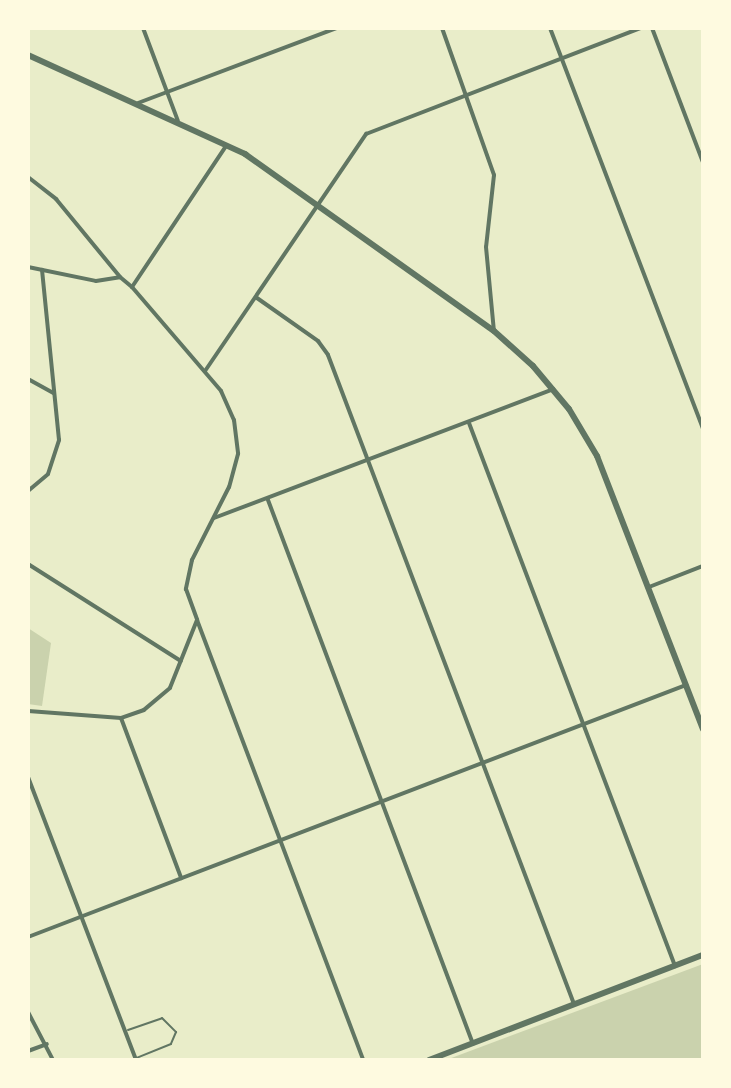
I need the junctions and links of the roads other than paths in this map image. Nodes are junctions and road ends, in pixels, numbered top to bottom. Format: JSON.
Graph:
{"nodes":[{"id":1,"x":143,"y":28,"type":"edge"},
{"id":2,"x":336,"y":28,"type":"edge"},
{"id":3,"x":442,"y":28,"type":"edge"},
{"id":4,"x":550,"y":28,"type":"edge"},
{"id":5,"x":640,"y":28,"type":"edge"},
{"id":6,"x":652,"y":28,"type":"edge"},
{"id":7,"x":28,"y":55,"type":"edge"},
{"id":8,"x":562,"y":58,"type":"junction"},
{"id":9,"x":168,"y":92,"type":"junction"},
{"id":10,"x":467,"y":93,"type":"junction"},
{"id":11,"x":138,"y":103,"type":"junction"},
{"id":12,"x":178,"y":121,"type":"junction"},
{"id":13,"x":227,"y":144,"type":"junction"},
{"id":14,"x":703,"y":162,"type":"edge"},
{"id":15,"x":28,"y":177,"type":"edge"},
{"id":16,"x":317,"y":206,"type":"junction"},
{"id":17,"x":28,"y":267,"type":"edge"},
{"id":18,"x":42,"y":270,"type":"junction"},
{"id":19,"x":120,"y":277,"type":"junction"},
{"id":20,"x":132,"y":287,"type":"junction"},
{"id":21,"x":257,"y":298,"type":"junction"},
{"id":22,"x":494,"y":331,"type":"junction"},
{"id":23,"x":205,"y":371,"type":"junction"},
{"id":24,"x":28,"y":379,"type":"edge"},
{"id":25,"x":554,"y":388,"type":"junction"},
{"id":26,"x":53,"y":393,"type":"junction"},
{"id":27,"x":469,"y":423,"type":"junction"},
{"id":28,"x":703,"y":429,"type":"edge"},
{"id":29,"x":368,"y":461,"type":"junction"},
{"id":30,"x":28,"y":491,"type":"edge"},
{"id":31,"x":268,"y":500,"type":"junction"},
{"id":32,"x":212,"y":519,"type":"junction"},
{"id":33,"x":28,"y":564,"type":"edge"},
{"id":34,"x":703,"y":566,"type":"edge"},
{"id":35,"x":649,"y":587,"type":"junction"},
{"id":36,"x":197,"y":620,"type":"junction"},
{"id":37,"x":181,"y":661,"type":"junction"},
{"id":38,"x":686,"y":685,"type":"junction"},
{"id":39,"x":28,"y":711,"type":"edge"},
{"id":40,"x":121,"y":718,"type":"junction"},
{"id":41,"x":583,"y":725,"type":"junction"},
{"id":42,"x":703,"y":729,"type":"edge"},
{"id":43,"x":482,"y":763,"type":"junction"},
{"id":44,"x":28,"y":777,"type":"edge"},
{"id":45,"x":382,"y":802,"type":"junction"},
{"id":46,"x":281,"y":840,"type":"junction"},
{"id":47,"x":181,"y":878,"type":"junction"},
{"id":48,"x":81,"y":917,"type":"junction"},
{"id":49,"x":28,"y":937,"type":"edge"},
{"id":50,"x":703,"y":955,"type":"edge"},
{"id":51,"x":675,"y":966,"type":"junction"},
{"id":52,"x":575,"y":1005,"type":"junction"},
{"id":53,"x":28,"y":1012,"type":"edge"},
{"id":54,"x":125,"y":1032,"type":"junction"},
{"id":55,"x":47,"y":1044,"type":"junction"},
{"id":56,"x":473,"y":1044,"type":"junction"},
{"id":57,"x":28,"y":1051,"type":"edge"},
{"id":58,"x":136,"y":1059,"type":"edge"},
{"id":59,"x":53,"y":1060,"type":"edge"},
{"id":60,"x":363,"y":1060,"type":"edge"},
{"id":61,"x":429,"y":1060,"type":"edge"}],
"edges":[{"from":1,"to":9,"type":"street"},
{"from":2,"to":9,"type":"street"},
{"from":3,"to":10,"type":"street"},
{"from":4,"to":8,"type":"street"},
{"from":5,"to":8,"type":"street"},
{"from":6,"to":14,"type":"street"},
{"from":7,"to":11,"type":"street"},
{"from":8,"to":10,"type":"street"},
{"from":8,"to":28,"type":"street"},
{"from":9,"to":11,"type":"street"},
{"from":9,"to":12,"type":"street"},
{"from":10,"to":16,"type":"street"},
{"from":10,"to":22,"type":"street"},
{"from":11,"to":12,"type":"street"},
{"from":12,"to":13,"type":"street"},
{"from":13,"to":16,"type":"street"},
{"from":13,"to":20,"type":"street"},
{"from":15,"to":19,"type":"street"},
{"from":16,"to":21,"type":"street"},
{"from":16,"to":22,"type":"street"},
{"from":17,"to":18,"type":"street"},
{"from":18,"to":19,"type":"street"},
{"from":18,"to":26,"type":"street"},
{"from":19,"to":20,"type":"street"},
{"from":20,"to":23,"type":"street"},
{"from":21,"to":23,"type":"street"},
{"from":21,"to":29,"type":"street"},
{"from":22,"to":25,"type":"street"},
{"from":23,"to":32,"type":"street"},
{"from":24,"to":26,"type":"street"},
{"from":25,"to":27,"type":"street"},
{"from":25,"to":35,"type":"street"},
{"from":26,"to":30,"type":"street"},
{"from":27,"to":29,"type":"street"},
{"from":27,"to":41,"type":"street"},
{"from":29,"to":31,"type":"street"},
{"from":29,"to":43,"type":"street"},
{"from":31,"to":32,"type":"street"},
{"from":31,"to":45,"type":"street"},
{"from":32,"to":36,"type":"street"},
{"from":33,"to":37,"type":"street"},
{"from":34,"to":35,"type":"street"},
{"from":35,"to":38,"type":"street"},
{"from":36,"to":37,"type":"street"},
{"from":36,"to":46,"type":"street"},
{"from":37,"to":40,"type":"street"},
{"from":38,"to":41,"type":"street"},
{"from":38,"to":42,"type":"street"},
{"from":39,"to":40,"type":"street"},
{"from":40,"to":47,"type":"street"},
{"from":41,"to":43,"type":"street"},
{"from":41,"to":51,"type":"street"},
{"from":43,"to":45,"type":"street"},
{"from":43,"to":52,"type":"street"},
{"from":44,"to":48,"type":"street"},
{"from":45,"to":46,"type":"street"},
{"from":45,"to":56,"type":"street"},
{"from":46,"to":47,"type":"street"},
{"from":46,"to":60,"type":"street"},
{"from":47,"to":48,"type":"street"},
{"from":48,"to":49,"type":"street"},
{"from":48,"to":54,"type":"street"},
{"from":50,"to":51,"type":"street"},
{"from":51,"to":52,"type":"street"},
{"from":52,"to":56,"type":"street"},
{"from":53,"to":55,"type":"street"},
{"from":54,"to":58,"type":"street"},
{"from":54,"to":58,"type":"lane"},
{"from":55,"to":57,"type":"street"},
{"from":55,"to":59,"type":"street"},
{"from":56,"to":61,"type":"street"}]}
